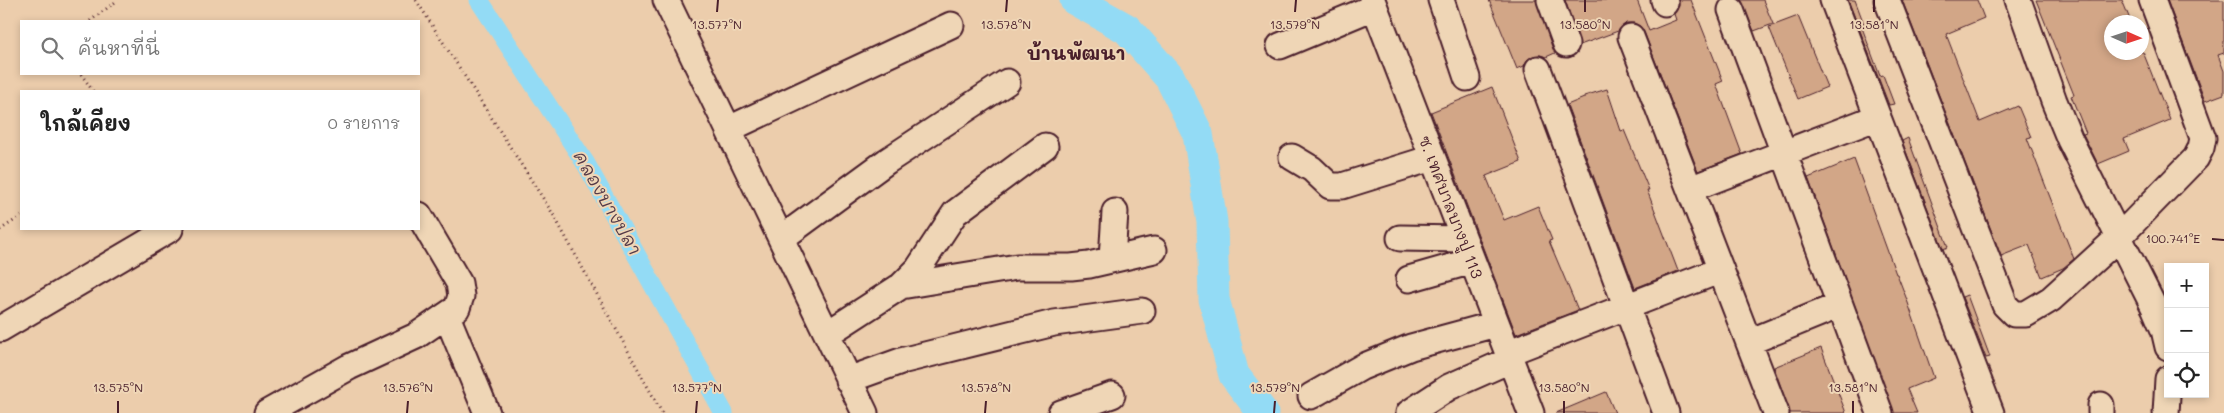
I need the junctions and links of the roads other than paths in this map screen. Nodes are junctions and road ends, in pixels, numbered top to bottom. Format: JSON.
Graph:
{"nodes":[{"id":1,"x":666,"y":0,"type":"edge"},
{"id":2,"x":1441,"y":0,"type":"edge"},
{"id":3,"x":1550,"y":0,"type":"edge"},
{"id":4,"x":1833,"y":0,"type":"edge"},
{"id":5,"x":1888,"y":0,"type":"edge"},
{"id":6,"x":2018,"y":0,"type":"edge"},
{"id":7,"x":2152,"y":0,"type":"edge"},
{"id":8,"x":1373,"y":3,"type":"edge"},
{"id":9,"x":1731,"y":10,"type":"dead end"},
{"id":10,"x":951,"y":25,"type":"dead end"},
{"id":11,"x":1631,"y":37,"type":"dead end"},
{"id":12,"x":1566,"y":44,"type":"dead end"},
{"id":13,"x":1280,"y":46,"type":"dead end"},
{"id":14,"x":1538,"y":69,"type":"dead end"},
{"id":15,"x":1467,"y":78,"type":"dead end"},
{"id":16,"x":1007,"y":82,"type":"dead end"},
{"id":17,"x":1878,"y":117,"type":"junction"},
{"id":18,"x":729,"y":128,"type":"junction"},
{"id":19,"x":1046,"y":146,"type":"dead end"},
{"id":20,"x":1784,"y":153,"type":"junction"},
{"id":21,"x":1292,"y":157,"type":"dead end"},
{"id":22,"x":1432,"y":158,"type":"junction"},
{"id":23,"x":1690,"y":188,"type":"junction"},
{"id":24,"x":1115,"y":212,"type":"dead end"},
{"id":25,"x":420,"y":217,"type":"edge"},
{"id":26,"x":168,"y":230,"type":"edge"},
{"id":27,"x":2119,"y":237,"type":"junction"},
{"id":28,"x":782,"y":238,"type":"junction"},
{"id":29,"x":1400,"y":238,"type":"dead end"},
{"id":30,"x":1154,"y":250,"type":"dead end"},
{"id":31,"x":1467,"y":250,"type":"junction"},
{"id":32,"x":1112,"y":260,"type":"junction"},
{"id":33,"x":1721,"y":270,"type":"junction"},
{"id":34,"x":1409,"y":279,"type":"dead end"},
{"id":35,"x":901,"y":286,"type":"junction"},
{"id":36,"x":1840,"y":305,"type":"junction"},
{"id":37,"x":1628,"y":308,"type":"junction"},
{"id":38,"x":1142,"y":311,"type":"dead end"},
{"id":39,"x":447,"y":316,"type":"junction"},
{"id":40,"x":1496,"y":324,"type":"junction"},
{"id":41,"x":0,"y":329,"type":"edge"},
{"id":42,"x":2164,"y":330,"type":"edge"},
{"id":43,"x":827,"y":334,"type":"junction"},
{"id":44,"x":1749,"y":342,"type":"junction"},
{"id":45,"x":1509,"y":356,"type":"junction"},
{"id":46,"x":848,"y":380,"type":"junction"},
{"id":47,"x":1112,"y":395,"type":"dead end"},
{"id":48,"x":1310,"y":396,"type":"dead end"},
{"id":49,"x":2167,"y":398,"type":"edge"},
{"id":50,"x":1523,"y":411,"type":"edge"},
{"id":51,"x":267,"y":413,"type":"edge"},
{"id":52,"x":487,"y":413,"type":"edge"},
{"id":53,"x":865,"y":413,"type":"edge"},
{"id":54,"x":1061,"y":413,"type":"edge"},
{"id":55,"x":1409,"y":413,"type":"edge"},
{"id":56,"x":1666,"y":413,"type":"edge"},
{"id":57,"x":1776,"y":413,"type":"edge"},
{"id":58,"x":1880,"y":413,"type":"edge"},
{"id":59,"x":1992,"y":413,"type":"edge"},
{"id":60,"x":2166,"y":413,"type":"edge"}],
"edges":[{"from":1,"to":18,"type":"street"},
{"from":2,"to":15,"type":"street"},
{"from":3,"to":12,"type":"street"},
{"from":4,"to":17,"type":"street"},
{"from":5,"to":27,"type":"street"},
{"from":6,"to":27,"type":"street"},
{"from":7,"to":27,"type":"street"},
{"from":8,"to":13,"type":"street"},
{"from":8,"to":22,"type":"street","name":"ซ. เทศบาลบางปู 113"},
{"from":9,"to":20,"type":"street"},
{"from":10,"to":18,"type":"street"},
{"from":11,"to":23,"type":"street"},
{"from":14,"to":37,"type":"street"},
{"from":16,"to":28,"type":"street"},
{"from":17,"to":20,"type":"street"},
{"from":17,"to":59,"type":"street"},
{"from":18,"to":28,"type":"street"},
{"from":19,"to":35,"type":"street"},
{"from":20,"to":23,"type":"street"},
{"from":20,"to":36,"type":"street"},
{"from":21,"to":22,"type":"street"},
{"from":22,"to":31,"type":"street","name":"ซ. เทศบาลบางปู 113"},
{"from":23,"to":33,"type":"street"},
{"from":24,"to":32,"type":"street"},
{"from":25,"to":39,"type":"street"},
{"from":26,"to":41,"type":"street"},
{"from":27,"to":42,"type":"street"},
{"from":28,"to":43,"type":"street"},
{"from":29,"to":31,"type":"street"},
{"from":30,"to":32,"type":"street"},
{"from":31,"to":34,"type":"street"},
{"from":31,"to":40,"type":"street","name":"ซ. เทศบาลบางปู 113"},
{"from":32,"to":35,"type":"street"},
{"from":33,"to":37,"type":"street"},
{"from":33,"to":44,"type":"street"},
{"from":35,"to":43,"type":"street"},
{"from":36,"to":44,"type":"street"},
{"from":36,"to":58,"type":"street"},
{"from":37,"to":45,"type":"street"},
{"from":37,"to":56,"type":"street"},
{"from":38,"to":46,"type":"street"},
{"from":39,"to":51,"type":"street"},
{"from":39,"to":52,"type":"street"},
{"from":40,"to":45,"type":"street","name":"ซ. เทศบาลบางปู 113"},
{"from":40,"to":48,"type":"street"},
{"from":43,"to":46,"type":"street"},
{"from":44,"to":57,"type":"street"},
{"from":45,"to":50,"type":"street","name":"ซ. เทศบาลบางปู 113"},
{"from":45,"to":55,"type":"street"},
{"from":46,"to":53,"type":"street"},
{"from":47,"to":54,"type":"street"},
{"from":49,"to":60,"type":"street"}]}
